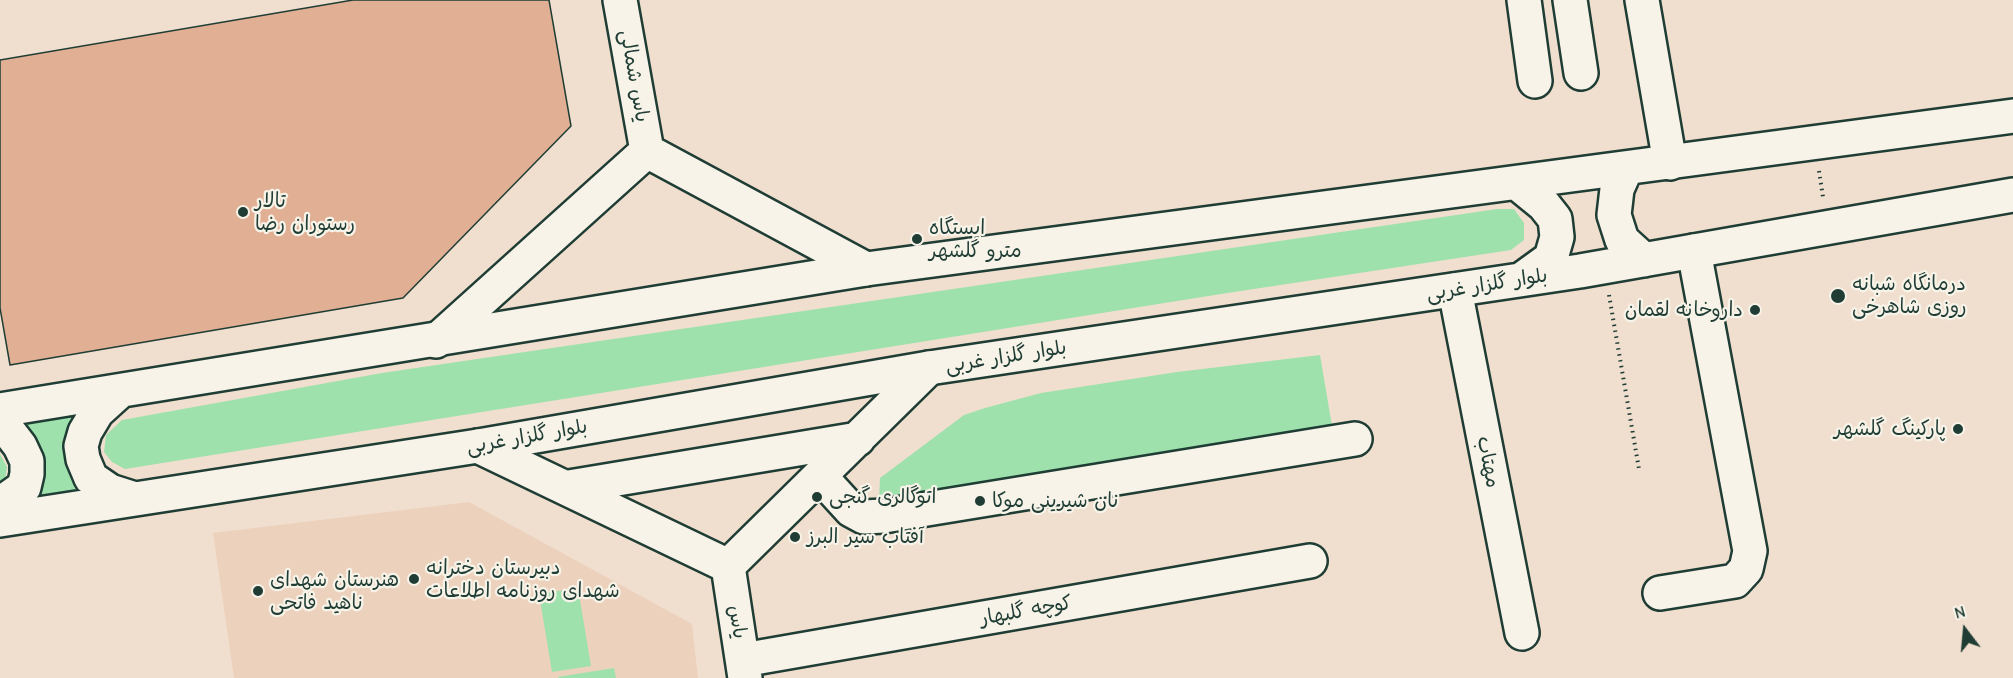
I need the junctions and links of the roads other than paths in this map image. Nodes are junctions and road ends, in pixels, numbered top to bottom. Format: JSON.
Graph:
{"nodes":[{"id":1,"x":620,"y":0,"type":"edge"},
{"id":2,"x":1524,"y":0,"type":"edge"},
{"id":3,"x":1570,"y":0,"type":"edge"},
{"id":4,"x":1642,"y":0,"type":"edge"},
{"id":5,"x":1581,"y":73,"type":"dead end"},
{"id":6,"x":1535,"y":81,"type":"dead end"},
{"id":7,"x":2013,"y":117,"type":"edge"},
{"id":8,"x":647,"y":152,"type":"junction"},
{"id":9,"x":1670,"y":163,"type":"junction"},
{"id":10,"x":1626,"y":169,"type":"junction"},
{"id":11,"x":1517,"y":183,"type":"junction"},
{"id":12,"x":2013,"y":195,"type":"edge"},
{"id":13,"x":1694,"y":251,"type":"junction"},
{"id":14,"x":1644,"y":260,"type":"junction"},
{"id":15,"x":866,"y":269,"type":"junction"},
{"id":16,"x":1522,"y":279,"type":"junction"},
{"id":17,"x":1455,"y":290,"type":"junction"},
{"id":18,"x":436,"y":340,"type":"junction"},
{"id":19,"x":929,"y":368,"type":"junction"},
{"id":20,"x":118,"y":393,"type":"junction"},
{"id":21,"x":0,"y":410,"type":"edge"},
{"id":22,"x":0,"y":430,"type":"edge"},
{"id":23,"x":858,"y":439,"type":"junction"},
{"id":24,"x":1354,"y":439,"type":"dead end"},
{"id":25,"x":478,"y":446,"type":"junction"},
{"id":26,"x":820,"y":476,"type":"junction"},
{"id":27,"x":569,"y":487,"type":"junction"},
{"id":28,"x":132,"y":498,"type":"junction"},
{"id":29,"x":0,"y":504,"type":"edge"},
{"id":30,"x":0,"y":520,"type":"edge"},
{"id":31,"x":1310,"y":561,"type":"dead end"},
{"id":32,"x":728,"y":566,"type":"junction"},
{"id":33,"x":1660,"y":593,"type":"dead end"},
{"id":34,"x":1522,"y":633,"type":"dead end"},
{"id":35,"x":744,"y":669,"type":"edge"}],
"edges":[{"from":1,"to":8,"type":"main road","name":"یاس شمالی"},
{"from":2,"to":6,"type":"main road"},
{"from":3,"to":5,"type":"main road"},
{"from":4,"to":9,"type":"main road"},
{"from":7,"to":9,"type":"main road"},
{"from":8,"to":15,"type":"main road"},
{"from":8,"to":18,"type":"main road"},
{"from":9,"to":10,"type":"main road"},
{"from":10,"to":11,"type":"main road"},
{"from":10,"to":14,"type":"main road"},
{"from":11,"to":15,"type":"main road"},
{"from":11,"to":16,"type":"main road"},
{"from":12,"to":13,"type":"main road","name":"بلوار گلزار غربی"},
{"from":13,"to":14,"type":"main road","name":"بلوار گلزار غربی"},
{"from":13,"to":33,"type":"main road"},
{"from":14,"to":16,"type":"main road","name":"بلوار گلزار غربی"},
{"from":15,"to":18,"type":"main road"},
{"from":16,"to":17,"type":"main road","name":"بلوار گلزار غربی"},
{"from":17,"to":19,"type":"main road","name":"بلوار گلزار غربی"},
{"from":17,"to":34,"type":"main road","name":"مهتاب"},
{"from":18,"to":20,"type":"main road"},
{"from":19,"to":23,"type":"main road"},
{"from":19,"to":25,"type":"main road","name":"بلوار گلزار غربی"},
{"from":20,"to":21,"type":"main road"},
{"from":20,"to":28,"type":"main road"},
{"from":22,"to":29,"type":"main road"},
{"from":23,"to":26,"type":"main road"},
{"from":23,"to":27,"type":"main road"},
{"from":24,"to":26,"type":"main road"},
{"from":25,"to":27,"type":"main road"},
{"from":25,"to":28,"type":"main road","name":"بلوار گلزار غربی"},
{"from":26,"to":32,"type":"main road"},
{"from":27,"to":32,"type":"main road"},
{"from":28,"to":30,"type":"main road","name":"بلوار گلزار غربی"},
{"from":31,"to":35,"type":"main road","name":"کوچه گلبهار"},
{"from":32,"to":35,"type":"main road","name":"یاس"}]}
